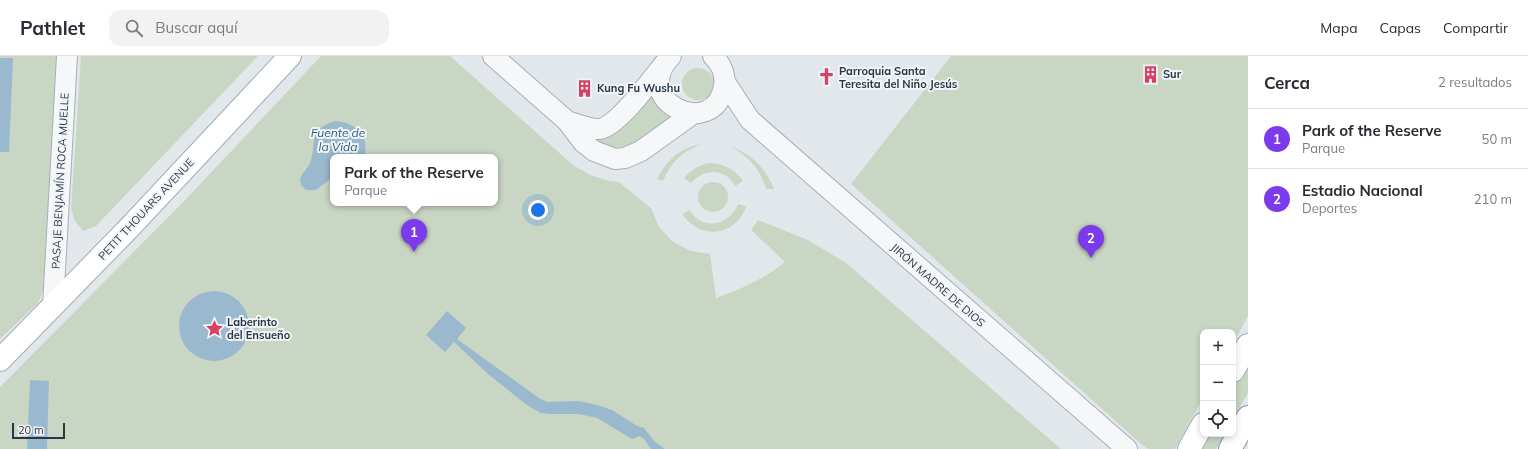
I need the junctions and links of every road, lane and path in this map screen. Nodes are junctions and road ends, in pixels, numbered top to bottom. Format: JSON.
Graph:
{"nodes":[{"id":1,"x":67,"y":56,"type":"edge"},
{"id":2,"x":290,"y":56,"type":"edge"},
{"id":3,"x":493,"y":56,"type":"edge"},
{"id":4,"x":669,"y":59,"type":"edge"},
{"id":5,"x":720,"y":66,"type":"edge"},
{"id":6,"x":700,"y":112,"type":"junction"},
{"id":7,"x":750,"y":120,"type":"junction"},
{"id":8,"x":567,"y":121,"type":"junction"},
{"id":9,"x":53,"y":306,"type":"junction"},
{"id":10,"x":1248,"y":345,"type":"edge"},
{"id":11,"x":0,"y":360,"type":"edge"},
{"id":12,"x":1236,"y":366,"type":"edge"},
{"id":13,"x":1248,"y":417,"type":"edge"},
{"id":14,"x":1200,"y":429,"type":"edge"},
{"id":15,"x":1127,"y":449,"type":"edge"},
{"id":16,"x":1189,"y":449,"type":"edge"},
{"id":17,"x":1230,"y":449,"type":"edge"}],
"edges":[{"from":1,"to":9,"type":"street","name":"PASAJE BENJAMÍN ROCA MUELLE"},
{"from":2,"to":9,"type":"main road","name":"PETIT THOUARS AVENUE"},
{"from":3,"to":8,"type":"street"},
{"from":4,"to":6,"type":"street","name":"JIRÓN MADRE DE DIOS"},
{"from":4,"to":8,"type":"street"},
{"from":5,"to":6,"type":"street"},
{"from":5,"to":7,"type":"street","name":"JIRÓN MADRE DE DIOS"},
{"from":6,"to":7,"type":"street","name":"JIRÓN MADRE DE DIOS"},
{"from":6,"to":8,"type":"street"},
{"from":7,"to":15,"type":"street","name":"JIRÓN MADRE DE DIOS"},
{"from":9,"to":11,"type":"main road","name":"PETIT THOUARS AVENUE"},
{"from":10,"to":12,"type":"main road"},
{"from":13,"to":17,"type":"main road"},
{"from":14,"to":16,"type":"main road"}]}
